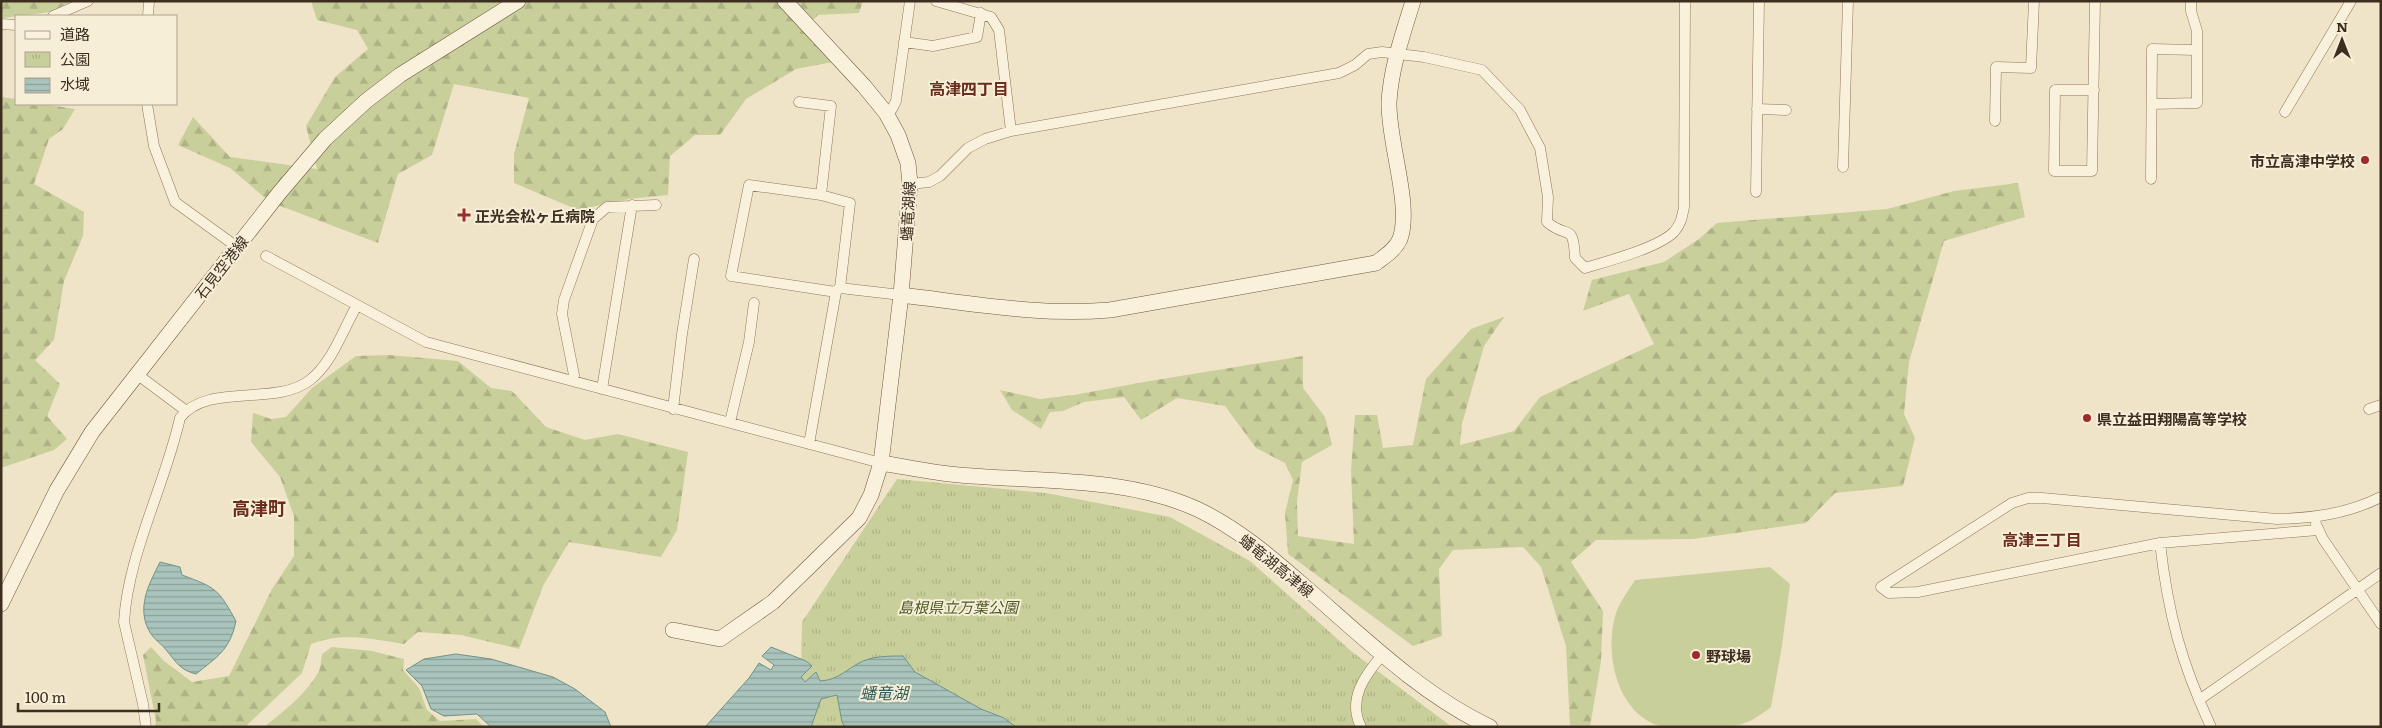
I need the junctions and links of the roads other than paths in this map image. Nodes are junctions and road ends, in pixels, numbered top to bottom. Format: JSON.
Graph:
{"nodes":[{"id":1,"x":88,"y":1,"type":"edge"},
{"id":2,"x":149,"y":1,"type":"edge"},
{"id":3,"x":785,"y":1,"type":"edge"},
{"id":4,"x":910,"y":1,"type":"edge"},
{"id":5,"x":936,"y":1,"type":"edge"},
{"id":6,"x":1413,"y":1,"type":"edge"},
{"id":7,"x":1685,"y":1,"type":"edge"},
{"id":8,"x":1759,"y":1,"type":"edge"},
{"id":9,"x":1848,"y":1,"type":"edge"},
{"id":10,"x":2034,"y":1,"type":"edge"},
{"id":11,"x":2095,"y":1,"type":"edge"},
{"id":12,"x":2191,"y":1,"type":"edge"},
{"id":13,"x":2351,"y":1,"type":"edge"},
{"id":14,"x":514,"y":2,"type":"edge"},
{"id":15,"x":981,"y":13,"type":"junction"},
{"id":16,"x":55,"y":15,"type":"edge"},
{"id":17,"x":148,"y":15,"type":"edge"},
{"id":18,"x":1,"y":24,"type":"edge"},
{"id":19,"x":15,"y":24,"type":"edge"},
{"id":20,"x":904,"y":42,"type":"junction"},
{"id":21,"x":2196,"y":50,"type":"junction"},
{"id":22,"x":1397,"y":55,"type":"junction"},
{"id":23,"x":2094,"y":90,"type":"junction"},
{"id":24,"x":800,"y":102,"type":"dead end"},
{"id":25,"x":2152,"y":104,"type":"junction"},
{"id":26,"x":147,"y":105,"type":"edge"},
{"id":27,"x":1757,"y":109,"type":"junction"},
{"id":28,"x":1786,"y":110,"type":"dead end"},
{"id":29,"x":2285,"y":112,"type":"dead end"},
{"id":30,"x":886,"y":113,"type":"junction"},
{"id":31,"x":1995,"y":121,"type":"dead end"},
{"id":32,"x":1011,"y":131,"type":"junction"},
{"id":33,"x":1843,"y":166,"type":"dead end"},
{"id":34,"x":2151,"y":179,"type":"dead end"},
{"id":35,"x":910,"y":184,"type":"junction"},
{"id":36,"x":1756,"y":192,"type":"dead end"},
{"id":37,"x":821,"y":195,"type":"junction"},
{"id":38,"x":632,"y":205,"type":"junction"},
{"id":39,"x":656,"y":205,"type":"dead end"},
{"id":40,"x":237,"y":247,"type":"junction"},
{"id":41,"x":266,"y":256,"type":"dead end"},
{"id":42,"x":694,"y":259,"type":"dead end"},
{"id":43,"x":838,"y":290,"type":"junction"},
{"id":44,"x":901,"y":295,"type":"junction"},
{"id":45,"x":754,"y":303,"type":"dead end"},
{"id":46,"x":357,"y":305,"type":"junction"},
{"id":47,"x":138,"y":375,"type":"junction"},
{"id":48,"x":573,"y":381,"type":"junction"},
{"id":49,"x":602,"y":389,"type":"junction"},
{"id":50,"x":2381,"y":405,"type":"edge"},
{"id":51,"x":673,"y":409,"type":"junction"},
{"id":52,"x":2369,"y":409,"type":"dead end"},
{"id":53,"x":186,"y":410,"type":"junction"},
{"id":54,"x":730,"y":422,"type":"junction"},
{"id":55,"x":809,"y":444,"type":"junction"},
{"id":56,"x":881,"y":463,"type":"junction"},
{"id":57,"x":2381,"y":497,"type":"edge"},
{"id":58,"x":2315,"y":518,"type":"junction"},
{"id":59,"x":2318,"y":530,"type":"junction"},
{"id":60,"x":2160,"y":543,"type":"junction"},
{"id":61,"x":2381,"y":574,"type":"edge"},
{"id":62,"x":2358,"y":590,"type":"junction"},
{"id":63,"x":1,"y":604,"type":"edge"},
{"id":64,"x":2381,"y":624,"type":"edge"},
{"id":65,"x":673,"y":630,"type":"dead end"},
{"id":66,"x":1383,"y":654,"type":"junction"},
{"id":67,"x":2199,"y":700,"type":"junction"},
{"id":68,"x":146,"y":727,"type":"edge"},
{"id":69,"x":1361,"y":727,"type":"edge"},
{"id":70,"x":1490,"y":727,"type":"edge"},
{"id":71,"x":2211,"y":727,"type":"edge"}],
"edges":[{"from":1,"to":16,"type":"street"},
{"from":2,"to":17,"type":"street"},
{"from":3,"to":30,"type":"main road","name":"蟠竜湖線"},
{"from":4,"to":20,"type":"street"},
{"from":5,"to":15,"type":"street"},
{"from":6,"to":22,"type":"main road"},
{"from":7,"to":22,"type":"street"},
{"from":8,"to":27,"type":"street"},
{"from":9,"to":33,"type":"street"},
{"from":10,"to":31,"type":"street"},
{"from":11,"to":23,"type":"street"},
{"from":12,"to":21,"type":"street"},
{"from":13,"to":29,"type":"street"},
{"from":14,"to":40,"type":"main road","name":"石見空港線"},
{"from":15,"to":20,"type":"street"},
{"from":15,"to":32,"type":"street"},
{"from":18,"to":19,"type":"street"},
{"from":20,"to":30,"type":"street"},
{"from":21,"to":25,"type":"street"},
{"from":21,"to":25,"type":"street"},
{"from":22,"to":32,"type":"street"},
{"from":22,"to":44,"type":"main road"},
{"from":23,"to":23,"type":"street"},
{"from":24,"to":37,"type":"street"},
{"from":25,"to":34,"type":"street"},
{"from":26,"to":40,"type":"street"},
{"from":27,"to":28,"type":"street"},
{"from":27,"to":36,"type":"street"},
{"from":30,"to":35,"type":"main road","name":"蟠竜湖線"},
{"from":32,"to":35,"type":"street"},
{"from":35,"to":44,"type":"main road","name":"蟠竜湖線"},
{"from":37,"to":43,"type":"street"},
{"from":37,"to":43,"type":"street"},
{"from":38,"to":39,"type":"street"},
{"from":38,"to":48,"type":"street"},
{"from":38,"to":49,"type":"street"},
{"from":40,"to":47,"type":"main road","name":"石見空港線"},
{"from":41,"to":46,"type":"street"},
{"from":42,"to":51,"type":"street"},
{"from":43,"to":44,"type":"street"},
{"from":43,"to":55,"type":"street"},
{"from":44,"to":56,"type":"main road","name":"蟠竜湖線"},
{"from":45,"to":54,"type":"street"},
{"from":46,"to":48,"type":"street"},
{"from":46,"to":53,"type":"street"},
{"from":47,"to":53,"type":"street"},
{"from":47,"to":63,"type":"main road","name":"石見空港線"},
{"from":48,"to":49,"type":"street"},
{"from":49,"to":51,"type":"street"},
{"from":50,"to":52,"type":"street"},
{"from":51,"to":54,"type":"street"},
{"from":53,"to":68,"type":"street"},
{"from":54,"to":55,"type":"street"},
{"from":55,"to":56,"type":"street"},
{"from":56,"to":65,"type":"main road","name":"蟠竜湖線"},
{"from":56,"to":66,"type":"main road","name":"蟠竜湖高津線"},
{"from":57,"to":58,"type":"street"},
{"from":58,"to":59,"type":"street"},
{"from":58,"to":60,"type":"street"},
{"from":59,"to":60,"type":"street"},
{"from":59,"to":62,"type":"street"},
{"from":60,"to":67,"type":"street"},
{"from":61,"to":62,"type":"street"},
{"from":62,"to":64,"type":"street"},
{"from":62,"to":67,"type":"street"},
{"from":66,"to":69,"type":"street"},
{"from":66,"to":70,"type":"main road","name":"蟠竜湖高津線"},
{"from":67,"to":71,"type":"street"}]}
